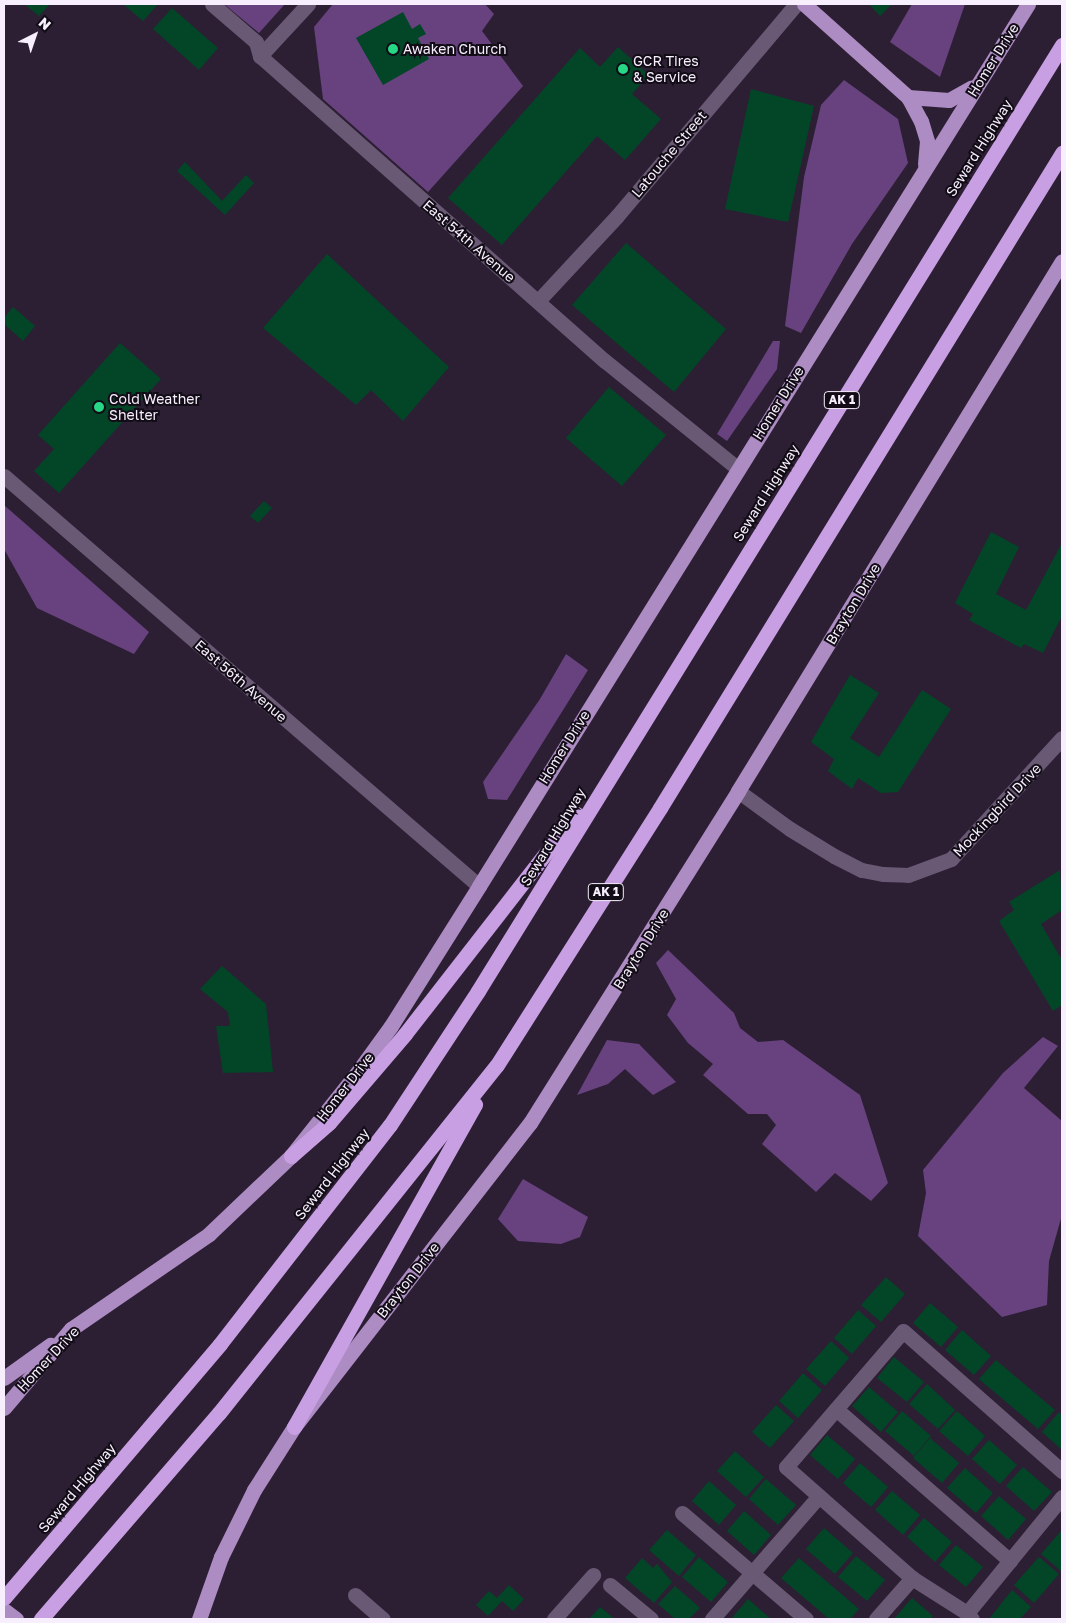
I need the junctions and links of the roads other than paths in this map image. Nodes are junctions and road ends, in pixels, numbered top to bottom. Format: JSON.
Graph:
{"nodes":[{"id":1,"x":212,"y":4,"type":"edge"},
{"id":2,"x":308,"y":4,"type":"edge"},
{"id":3,"x":796,"y":4,"type":"edge"},
{"id":4,"x":804,"y":4,"type":"edge"},
{"id":5,"x":1028,"y":4,"type":"edge"},
{"id":6,"x":1062,"y":45,"type":"edge"},
{"id":7,"x":260,"y":56,"type":"junction"},
{"id":8,"x":979,"y":82,"type":"junction"},
{"id":9,"x":908,"y":97,"type":"junction"},
{"id":10,"x":1062,"y":153,"type":"edge"},
{"id":11,"x":925,"y":168,"type":"junction"},
{"id":12,"x":1062,"y":261,"type":"edge"},
{"id":13,"x":538,"y":301,"type":"junction"},
{"id":14,"x":737,"y":468,"type":"junction"},
{"id":15,"x":4,"y":476,"type":"edge"},
{"id":16,"x":1062,"y":738,"type":"edge"},
{"id":17,"x":622,"y":755,"type":"junction"},
{"id":18,"x":738,"y":791,"type":"junction"},
{"id":19,"x":479,"y":886,"type":"junction"},
{"id":20,"x":497,"y":1065,"type":"junction"},
{"id":21,"x":291,"y":1156,"type":"junction"},
{"id":22,"x":71,"y":1329,"type":"junction"},
{"id":23,"x":4,"y":1378,"type":"edge"},
{"id":24,"x":4,"y":1408,"type":"edge"},
{"id":25,"x":836,"y":1409,"type":"junction"},
{"id":26,"x":294,"y":1427,"type":"junction"},
{"id":27,"x":1062,"y":1471,"type":"edge"},
{"id":28,"x":820,"y":1496,"type":"junction"},
{"id":29,"x":1062,"y":1498,"type":"edge"},
{"id":30,"x":682,"y":1513,"type":"dead end"},
{"id":31,"x":1010,"y":1561,"type":"junction"},
{"id":32,"x":752,"y":1574,"type":"junction"},
{"id":33,"x":593,"y":1576,"type":"dead end"},
{"id":34,"x":912,"y":1578,"type":"junction"},
{"id":35,"x":610,"y":1585,"type":"dead end"},
{"id":36,"x":355,"y":1595,"type":"dead end"},
{"id":37,"x":4,"y":1598,"type":"edge"},
{"id":38,"x":4,"y":1610,"type":"edge"},
{"id":39,"x":969,"y":1616,"type":"edge"},
{"id":40,"x":16,"y":1619,"type":"edge"},
{"id":41,"x":41,"y":1619,"type":"edge"},
{"id":42,"x":200,"y":1619,"type":"edge"},
{"id":43,"x":383,"y":1619,"type":"edge"},
{"id":44,"x":554,"y":1619,"type":"edge"},
{"id":45,"x":650,"y":1619,"type":"edge"},
{"id":46,"x":712,"y":1619,"type":"edge"},
{"id":47,"x":806,"y":1619,"type":"edge"},
{"id":48,"x":876,"y":1619,"type":"edge"}],
"edges":[{"from":1,"to":7,"type":"street","name":"East 54th Avenue"},
{"from":2,"to":7,"type":"street"},
{"from":3,"to":13,"type":"street","name":"Latouche Street"},
{"from":4,"to":9,"type":"main road"},
{"from":5,"to":8,"type":"main road","name":"Homer Drive"},
{"from":6,"to":17,"type":"highway","name":"Seward Highway","number":"AK 1"},
{"from":7,"to":13,"type":"street","name":"East 54th Avenue"},
{"from":8,"to":9,"type":"main road"},
{"from":8,"to":11,"type":"main road","name":"Homer Drive"},
{"from":9,"to":11,"type":"main road"},
{"from":10,"to":20,"type":"highway","number":"AK 1"},
{"from":11,"to":14,"type":"main road","name":"Homer Drive"},
{"from":12,"to":18,"type":"main road","name":"Brayton Drive"},
{"from":13,"to":14,"type":"street","name":"East 54th Avenue"},
{"from":14,"to":19,"type":"main road","name":"Homer Drive"},
{"from":15,"to":19,"type":"street","name":"East 56th Avenue"},
{"from":16,"to":18,"type":"street","name":"Mockingbird Drive"},
{"from":17,"to":21,"type":"highway"},
{"from":17,"to":37,"type":"highway","name":"Seward Highway","number":"AK 1"},
{"from":18,"to":26,"type":"main road","name":"Brayton Drive"},
{"from":19,"to":21,"type":"main road","name":"Homer Drive"},
{"from":20,"to":26,"type":"highway"},
{"from":20,"to":41,"type":"highway","number":"AK 1"},
{"from":21,"to":22,"type":"main road","name":"Homer Drive"},
{"from":22,"to":23,"type":"main road"},
{"from":22,"to":24,"type":"main road","name":"Homer Drive"},
{"from":25,"to":27,"type":"street"},
{"from":25,"to":28,"type":"street"},
{"from":25,"to":31,"type":"street"},
{"from":26,"to":42,"type":"main road","name":"Brayton Drive"},
{"from":28,"to":32,"type":"street"},
{"from":28,"to":34,"type":"street"},
{"from":29,"to":31,"type":"street"},
{"from":30,"to":32,"type":"street"},
{"from":31,"to":39,"type":"street"},
{"from":32,"to":46,"type":"street"},
{"from":32,"to":47,"type":"street"},
{"from":33,"to":44,"type":"street"},
{"from":34,"to":39,"type":"street"},
{"from":34,"to":48,"type":"street"},
{"from":35,"to":45,"type":"street"},
{"from":36,"to":43,"type":"street"},
{"from":38,"to":40,"type":"main road"}]}
